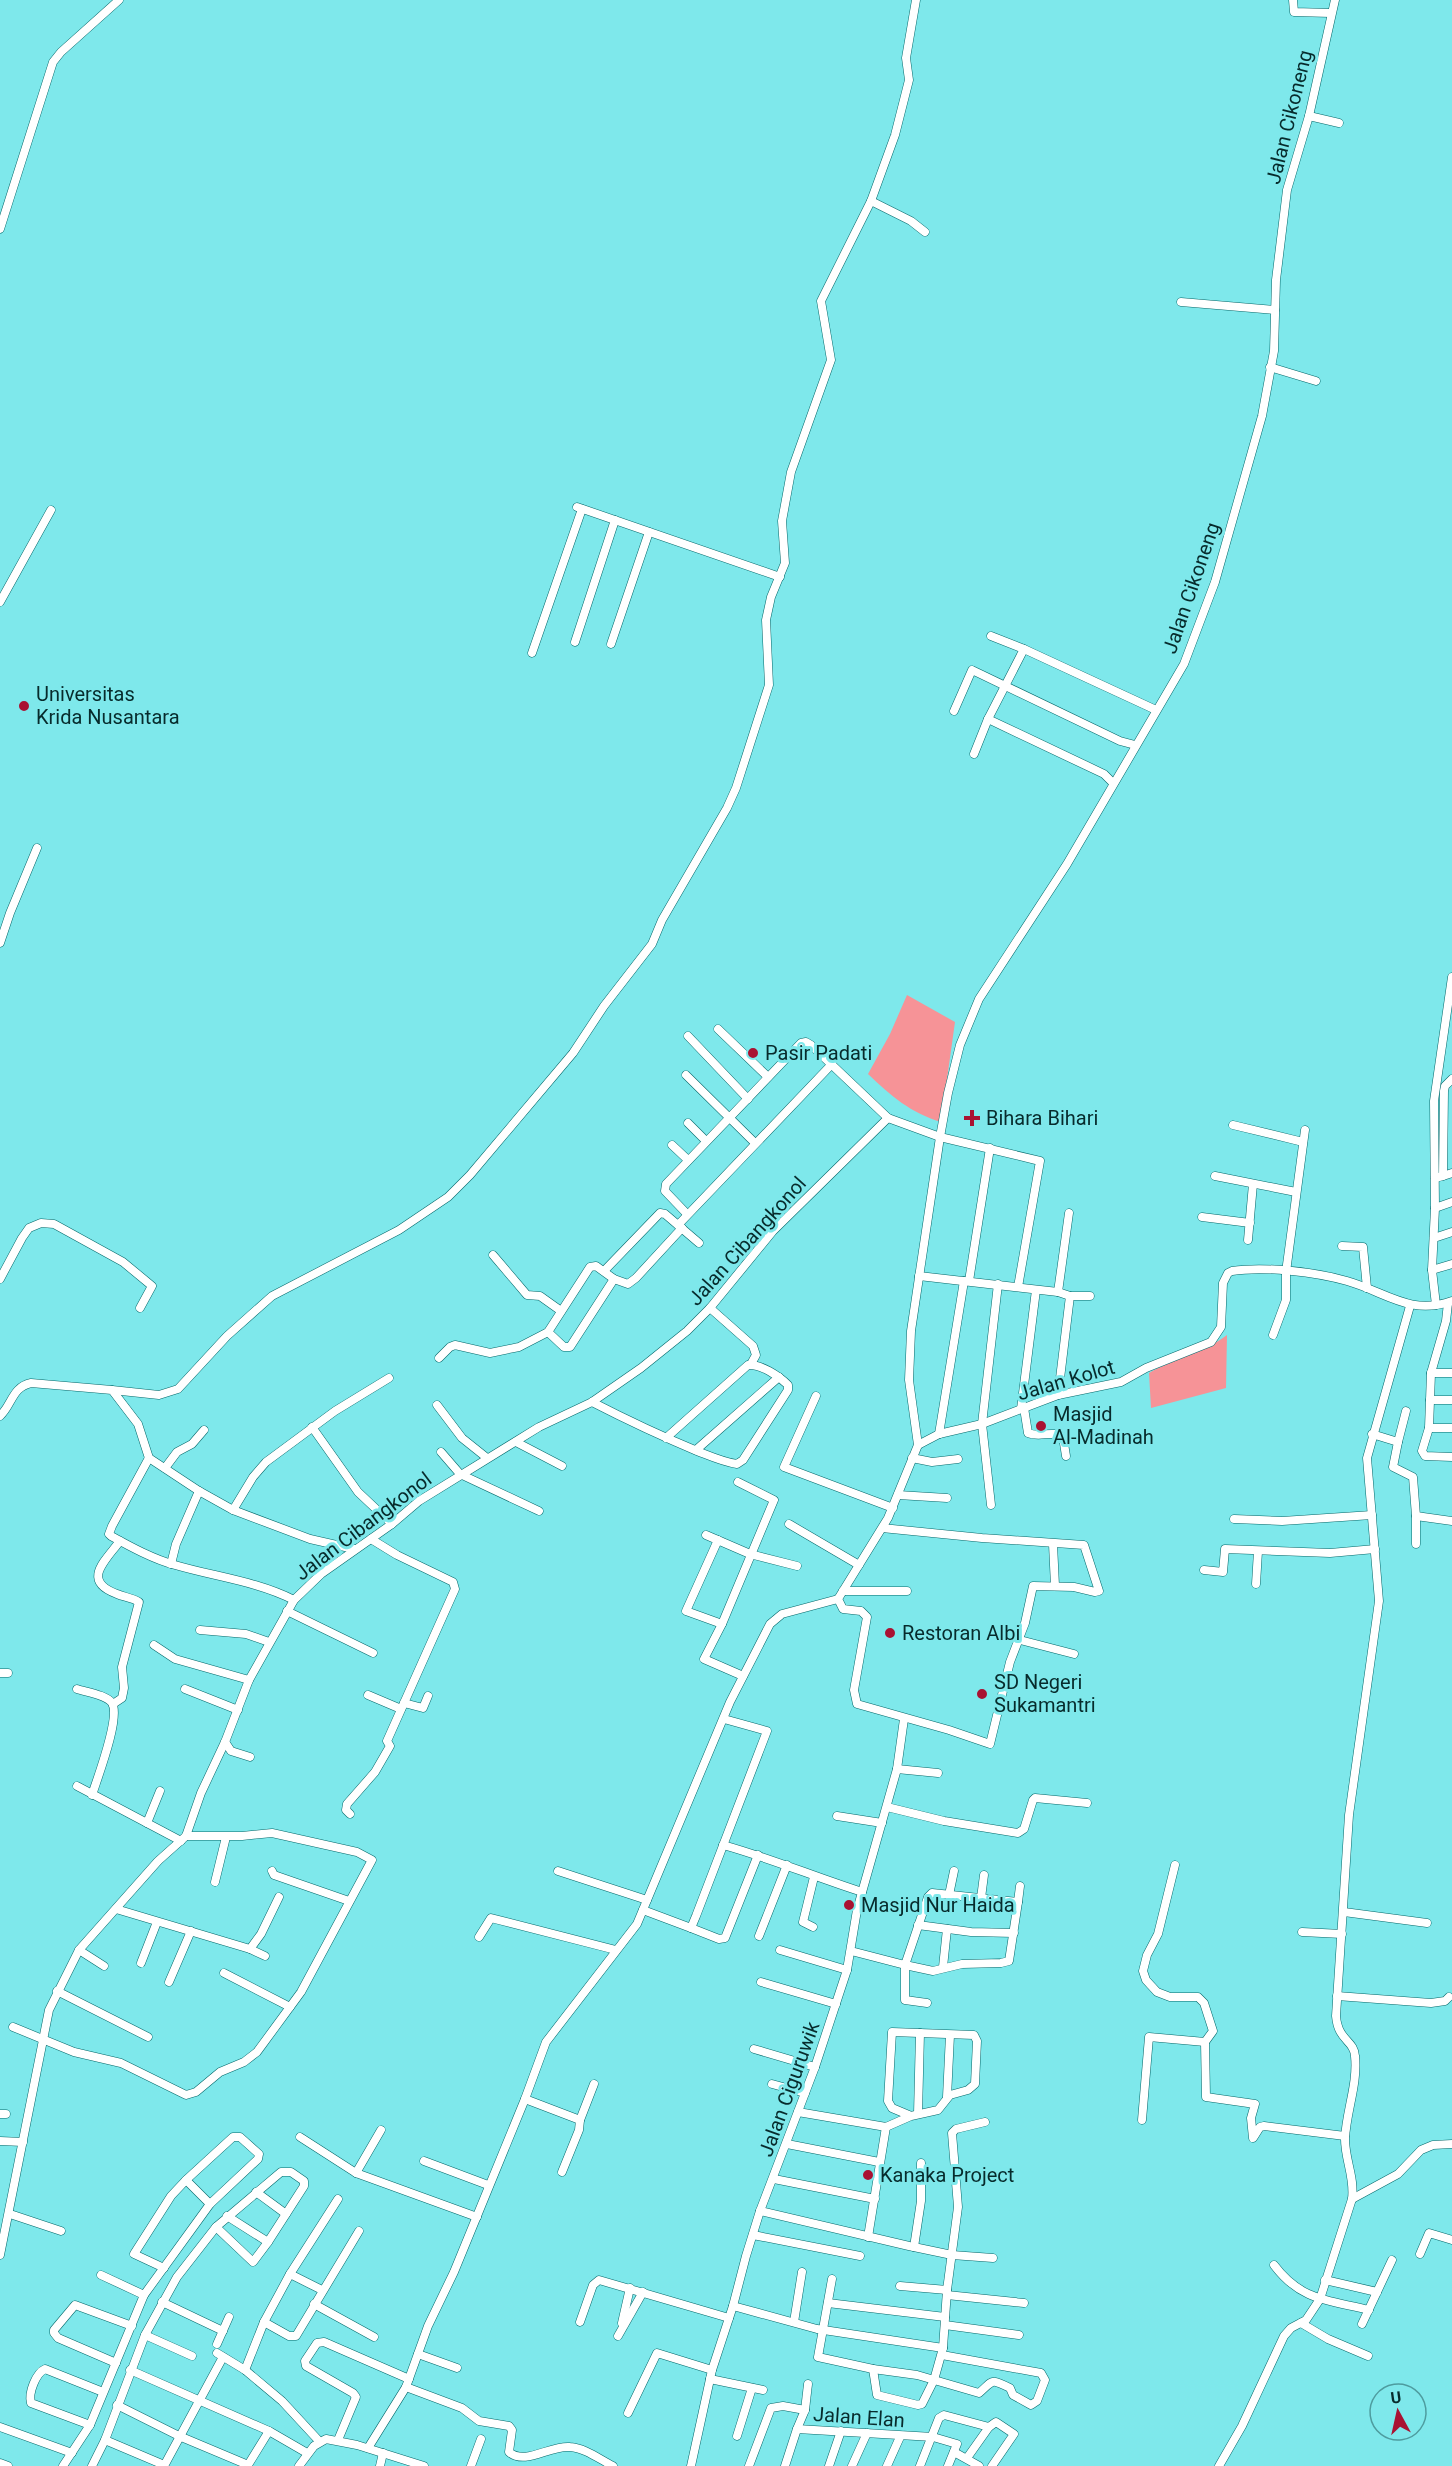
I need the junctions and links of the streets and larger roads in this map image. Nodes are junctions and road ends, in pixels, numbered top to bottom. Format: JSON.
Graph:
{"nodes":[{"id":1,"x":119,"y":0,"type":"edge"},
{"id":2,"x":916,"y":0,"type":"edge"},
{"id":3,"x":1293,"y":0,"type":"edge"},
{"id":4,"x":1335,"y":0,"type":"edge"},
{"id":5,"x":1331,"y":12,"type":"junction"},
{"id":6,"x":1309,"y":116,"type":"junction"},
{"id":7,"x":1339,"y":123,"type":"dead end"},
{"id":8,"x":871,"y":201,"type":"junction"},
{"id":9,"x":0,"y":229,"type":"edge"},
{"id":10,"x":926,"y":232,"type":"dead end"},
{"id":11,"x":1181,"y":302,"type":"dead end"},
{"id":12,"x":1275,"y":310,"type":"junction"},
{"id":13,"x":1270,"y":367,"type":"junction"},
{"id":14,"x":1316,"y":381,"type":"dead end"},
{"id":15,"x":51,"y":510,"type":"dead end"},
{"id":16,"x":615,"y":520,"type":"junction"},
{"id":17,"x":648,"y":532,"type":"junction"},
{"id":18,"x":780,"y":578,"type":"junction"},
{"id":19,"x":0,"y":602,"type":"edge"},
{"id":20,"x":991,"y":636,"type":"dead end"},
{"id":21,"x":575,"y":642,"type":"dead end"},
{"id":22,"x":611,"y":644,"type":"dead end"},
{"id":23,"x":1024,"y":649,"type":"junction"},
{"id":24,"x":532,"y":653,"type":"dead end"},
{"id":25,"x":1006,"y":685,"type":"junction"},
{"id":26,"x":1156,"y":710,"type":"junction"},
{"id":27,"x":954,"y":711,"type":"dead end"},
{"id":28,"x":988,"y":719,"type":"junction"},
{"id":29,"x":1134,"y":745,"type":"junction"},
{"id":30,"x":974,"y":754,"type":"dead end"},
{"id":31,"x":1113,"y":783,"type":"junction"},
{"id":32,"x":37,"y":848,"type":"dead end"},
{"id":33,"x":0,"y":943,"type":"edge"},
{"id":34,"x":1452,"y":977,"type":"edge"},
{"id":35,"x":718,"y":1029,"type":"dead end"},
{"id":36,"x":688,"y":1036,"type":"dead end"},
{"id":37,"x":832,"y":1064,"type":"junction"},
{"id":38,"x":686,"y":1075,"type":"dead end"},
{"id":39,"x":768,"y":1077,"type":"junction"},
{"id":40,"x":1452,"y":1079,"type":"edge"},
{"id":41,"x":748,"y":1099,"type":"junction"},
{"id":42,"x":1448,"y":1112,"type":"edge"},
{"id":43,"x":728,"y":1118,"type":"junction"},
{"id":44,"x":888,"y":1118,"type":"junction"},
{"id":45,"x":688,"y":1123,"type":"dead end"},
{"id":46,"x":1233,"y":1125,"type":"dead end"},
{"id":47,"x":1305,"y":1130,"type":"dead end"},
{"id":48,"x":940,"y":1137,"type":"junction"},
{"id":49,"x":706,"y":1141,"type":"junction"},
{"id":50,"x":1303,"y":1142,"type":"junction"},
{"id":51,"x":1448,"y":1142,"type":"edge"},
{"id":52,"x":755,"y":1143,"type":"junction"},
{"id":53,"x":672,"y":1145,"type":"dead end"},
{"id":54,"x":990,"y":1148,"type":"junction"},
{"id":55,"x":688,"y":1160,"type":"junction"},
{"id":56,"x":1452,"y":1173,"type":"edge"},
{"id":57,"x":1215,"y":1176,"type":"dead end"},
{"id":58,"x":1439,"y":1177,"type":"junction"},
{"id":59,"x":1253,"y":1184,"type":"junction"},
{"id":60,"x":1296,"y":1192,"type":"junction"},
{"id":61,"x":1452,"y":1202,"type":"edge"},
{"id":62,"x":1435,"y":1208,"type":"junction"},
{"id":63,"x":1069,"y":1213,"type":"dead end"},
{"id":64,"x":687,"y":1214,"type":"junction"},
{"id":65,"x":1202,"y":1217,"type":"dead end"},
{"id":66,"x":1250,"y":1223,"type":"junction"},
{"id":67,"x":680,"y":1226,"type":"junction"},
{"id":68,"x":1452,"y":1232,"type":"edge"},
{"id":69,"x":1434,"y":1238,"type":"junction"},
{"id":70,"x":1248,"y":1240,"type":"dead end"},
{"id":71,"x":699,"y":1244,"type":"dead end"},
{"id":72,"x":1342,"y":1246,"type":"dead end"},
{"id":73,"x":493,"y":1255,"type":"dead end"},
{"id":74,"x":1452,"y":1264,"type":"edge"},
{"id":75,"x":1432,"y":1270,"type":"junction"},
{"id":76,"x":604,"y":1271,"type":"junction"},
{"id":77,"x":1287,"y":1272,"type":"junction"},
{"id":78,"x":922,"y":1276,"type":"junction"},
{"id":79,"x":0,"y":1279,"type":"edge"},
{"id":80,"x":614,"y":1279,"type":"junction"},
{"id":81,"x":966,"y":1281,"type":"junction"},
{"id":82,"x":998,"y":1284,"type":"junction"},
{"id":83,"x":1018,"y":1287,"type":"junction"},
{"id":84,"x":1367,"y":1288,"type":"junction"},
{"id":85,"x":1035,"y":1290,"type":"junction"},
{"id":86,"x":1058,"y":1292,"type":"junction"},
{"id":87,"x":1070,"y":1296,"type":"junction"},
{"id":88,"x":1090,"y":1296,"type":"dead end"},
{"id":89,"x":1410,"y":1306,"type":"junction"},
{"id":90,"x":1446,"y":1306,"type":"edge"},
{"id":91,"x":140,"y":1308,"type":"dead end"},
{"id":92,"x":710,"y":1308,"type":"junction"},
{"id":93,"x":561,"y":1311,"type":"junction"},
{"id":94,"x":1446,"y":1321,"type":"junction"},
{"id":95,"x":548,"y":1332,"type":"junction"},
{"id":96,"x":1452,"y":1333,"type":"edge"},
{"id":97,"x":1273,"y":1335,"type":"dead end"},
{"id":98,"x":439,"y":1358,"type":"dead end"},
{"id":99,"x":751,"y":1364,"type":"junction"},
{"id":100,"x":1431,"y":1373,"type":"junction"},
{"id":101,"x":1452,"y":1373,"type":"edge"},
{"id":102,"x":779,"y":1377,"type":"junction"},
{"id":103,"x":388,"y":1378,"type":"dead end"},
{"id":104,"x":112,"y":1390,"type":"junction"},
{"id":105,"x":1058,"y":1395,"type":"junction"},
{"id":106,"x":816,"y":1396,"type":"dead end"},
{"id":107,"x":1431,"y":1400,"type":"junction"},
{"id":108,"x":1452,"y":1400,"type":"edge"},
{"id":109,"x":592,"y":1402,"type":"junction"},
{"id":110,"x":437,"y":1405,"type":"dead end"},
{"id":111,"x":1022,"y":1408,"type":"junction"},
{"id":112,"x":1406,"y":1411,"type":"dead end"},
{"id":113,"x":0,"y":1416,"type":"edge"},
{"id":114,"x":982,"y":1424,"type":"junction"},
{"id":115,"x":312,"y":1427,"type":"junction"},
{"id":116,"x":1429,"y":1428,"type":"junction"},
{"id":117,"x":1452,"y":1428,"type":"edge"},
{"id":118,"x":204,"y":1430,"type":"dead end"},
{"id":119,"x":939,"y":1434,"type":"junction"},
{"id":120,"x":1372,"y":1434,"type":"junction"},
{"id":121,"x":666,"y":1438,"type":"junction"},
{"id":122,"x":516,"y":1442,"type":"junction"},
{"id":123,"x":1398,"y":1442,"type":"junction"},
{"id":124,"x":918,"y":1445,"type":"junction"},
{"id":125,"x":696,"y":1450,"type":"junction"},
{"id":126,"x":441,"y":1452,"type":"dead end"},
{"id":127,"x":1066,"y":1456,"type":"dead end"},
{"id":128,"x":1452,"y":1457,"type":"edge"},
{"id":129,"x":149,"y":1458,"type":"junction"},
{"id":130,"x":487,"y":1458,"type":"junction"},
{"id":131,"x":912,"y":1458,"type":"junction"},
{"id":132,"x":958,"y":1460,"type":"dead end"},
{"id":133,"x":562,"y":1466,"type":"dead end"},
{"id":134,"x":165,"y":1468,"type":"junction"},
{"id":135,"x":460,"y":1474,"type":"junction"},
{"id":136,"x":738,"y":1482,"type":"dead end"},
{"id":137,"x":199,"y":1491,"type":"junction"},
{"id":138,"x":898,"y":1495,"type":"junction"},
{"id":139,"x":947,"y":1498,"type":"dead end"},
{"id":140,"x":991,"y":1505,"type":"dead end"},
{"id":141,"x":893,"y":1508,"type":"junction"},
{"id":142,"x":233,"y":1510,"type":"junction"},
{"id":143,"x":539,"y":1511,"type":"dead end"},
{"id":144,"x":1372,"y":1515,"type":"junction"},
{"id":145,"x":1416,"y":1516,"type":"junction"},
{"id":146,"x":1234,"y":1519,"type":"dead end"},
{"id":147,"x":1452,"y":1521,"type":"edge"},
{"id":148,"x":392,"y":1524,"type":"junction"},
{"id":149,"x":789,"y":1524,"type":"dead end"},
{"id":150,"x":882,"y":1528,"type":"junction"},
{"id":151,"x":706,"y":1535,"type":"dead end"},
{"id":152,"x":371,"y":1539,"type":"junction"},
{"id":153,"x":718,"y":1540,"type":"junction"},
{"id":154,"x":120,"y":1541,"type":"junction"},
{"id":155,"x":1053,"y":1544,"type":"junction"},
{"id":156,"x":1416,"y":1544,"type":"dead end"},
{"id":157,"x":354,"y":1549,"type":"junction"},
{"id":158,"x":1376,"y":1549,"type":"junction"},
{"id":159,"x":1258,"y":1551,"type":"junction"},
{"id":160,"x":750,"y":1554,"type":"junction"},
{"id":161,"x":171,"y":1564,"type":"junction"},
{"id":162,"x":859,"y":1565,"type":"junction"},
{"id":163,"x":797,"y":1566,"type":"dead end"},
{"id":164,"x":1204,"y":1570,"type":"dead end"},
{"id":165,"x":1256,"y":1584,"type":"dead end"},
{"id":166,"x":1055,"y":1586,"type":"junction"},
{"id":167,"x":843,"y":1591,"type":"junction"},
{"id":168,"x":907,"y":1591,"type":"dead end"},
{"id":169,"x":838,"y":1599,"type":"junction"},
{"id":170,"x":294,"y":1600,"type":"junction"},
{"id":171,"x":287,"y":1611,"type":"junction"},
{"id":172,"x":722,"y":1624,"type":"junction"},
{"id":173,"x":200,"y":1630,"type":"dead end"},
{"id":174,"x":1020,"y":1640,"type":"junction"},
{"id":175,"x":269,"y":1642,"type":"junction"},
{"id":176,"x":154,"y":1646,"type":"dead end"},
{"id":177,"x":373,"y":1653,"type":"dead end"},
{"id":178,"x":1074,"y":1654,"type":"dead end"},
{"id":179,"x":743,"y":1676,"type":"junction"},
{"id":180,"x":249,"y":1680,"type":"junction"},
{"id":181,"x":77,"y":1689,"type":"dead end"},
{"id":182,"x":185,"y":1689,"type":"dead end"},
{"id":183,"x":368,"y":1695,"type":"dead end"},
{"id":184,"x":428,"y":1696,"type":"dead end"},
{"id":185,"x":112,"y":1704,"type":"junction"},
{"id":186,"x":403,"y":1706,"type":"junction"},
{"id":187,"x":238,"y":1710,"type":"junction"},
{"id":188,"x":724,"y":1719,"type":"junction"},
{"id":189,"x":904,"y":1719,"type":"junction"},
{"id":190,"x":225,"y":1742,"type":"junction"},
{"id":191,"x":250,"y":1757,"type":"dead end"},
{"id":192,"x":897,"y":1769,"type":"junction"},
{"id":193,"x":938,"y":1773,"type":"dead end"},
{"id":194,"x":77,"y":1786,"type":"dead end"},
{"id":195,"x":160,"y":1791,"type":"dead end"},
{"id":196,"x":92,"y":1796,"type":"junction"},
{"id":197,"x":1088,"y":1803,"type":"dead end"},
{"id":198,"x":887,"y":1807,"type":"junction"},
{"id":199,"x":350,"y":1814,"type":"dead end"},
{"id":200,"x":837,"y":1816,"type":"dead end"},
{"id":201,"x":147,"y":1823,"type":"junction"},
{"id":202,"x":882,"y":1823,"type":"junction"},
{"id":203,"x":226,"y":1837,"type":"junction"},
{"id":204,"x":183,"y":1838,"type":"junction"},
{"id":205,"x":723,"y":1845,"type":"junction"},
{"id":206,"x":758,"y":1855,"type":"junction"},
{"id":207,"x":788,"y":1865,"type":"junction"},
{"id":208,"x":1174,"y":1865,"type":"dead end"},
{"id":209,"x":272,"y":1871,"type":"dead end"},
{"id":210,"x":558,"y":1871,"type":"dead end"},
{"id":211,"x":954,"y":1871,"type":"dead end"},
{"id":212,"x":984,"y":1875,"type":"dead end"},
{"id":213,"x":814,"y":1877,"type":"junction"},
{"id":214,"x":215,"y":1882,"type":"dead end"},
{"id":215,"x":1020,"y":1886,"type":"dead end"},
{"id":216,"x":862,"y":1892,"type":"junction"},
{"id":217,"x":949,"y":1894,"type":"junction"},
{"id":218,"x":279,"y":1897,"type":"dead end"},
{"id":219,"x":981,"y":1898,"type":"junction"},
{"id":220,"x":647,"y":1900,"type":"junction"},
{"id":221,"x":349,"y":1901,"type":"junction"},
{"id":222,"x":1018,"y":1902,"type":"junction"},
{"id":223,"x":116,"y":1910,"type":"junction"},
{"id":224,"x":643,"y":1910,"type":"junction"},
{"id":225,"x":1344,"y":1912,"type":"junction"},
{"id":226,"x":157,"y":1922,"type":"junction"},
{"id":227,"x":1427,"y":1923,"type":"dead end"},
{"id":228,"x":918,"y":1925,"type":"junction"},
{"id":229,"x":813,"y":1927,"type":"dead end"},
{"id":230,"x":691,"y":1928,"type":"junction"},
{"id":231,"x":947,"y":1929,"type":"junction"},
{"id":232,"x":191,"y":1931,"type":"junction"},
{"id":233,"x":1302,"y":1932,"type":"dead end"},
{"id":234,"x":1014,"y":1933,"type":"junction"},
{"id":235,"x":1342,"y":1934,"type":"junction"},
{"id":236,"x":759,"y":1936,"type":"dead end"},
{"id":237,"x":479,"y":1937,"type":"dead end"},
{"id":238,"x":250,"y":1949,"type":"junction"},
{"id":239,"x":79,"y":1950,"type":"junction"},
{"id":240,"x":616,"y":1950,"type":"junction"},
{"id":241,"x":780,"y":1950,"type":"dead end"},
{"id":242,"x":851,"y":1951,"type":"junction"},
{"id":243,"x":265,"y":1956,"type":"dead end"},
{"id":244,"x":141,"y":1963,"type":"dead end"},
{"id":245,"x":905,"y":1965,"type":"junction"},
{"id":246,"x":104,"y":1966,"type":"dead end"},
{"id":247,"x":943,"y":1967,"type":"junction"},
{"id":248,"x":847,"y":1970,"type":"junction"},
{"id":249,"x":224,"y":1973,"type":"dead end"},
{"id":250,"x":169,"y":1982,"type":"dead end"},
{"id":251,"x":761,"y":1982,"type":"dead end"},
{"id":252,"x":57,"y":1990,"type":"junction"},
{"id":253,"x":1337,"y":1996,"type":"junction"},
{"id":254,"x":1449,"y":1997,"type":"dead end"},
{"id":255,"x":927,"y":2003,"type":"dead end"},
{"id":256,"x":836,"y":2004,"type":"junction"},
{"id":257,"x":290,"y":2007,"type":"junction"},
{"id":258,"x":13,"y":2027,"type":"dead end"},
{"id":259,"x":920,"y":2033,"type":"junction"},
{"id":260,"x":950,"y":2035,"type":"junction"},
{"id":261,"x":148,"y":2037,"type":"dead end"},
{"id":262,"x":44,"y":2040,"type":"junction"},
{"id":263,"x":1205,"y":2042,"type":"junction"},
{"id":264,"x":754,"y":2049,"type":"dead end"},
{"id":265,"x":815,"y":2067,"type":"junction"},
{"id":266,"x":594,"y":2084,"type":"dead end"},
{"id":267,"x":772,"y":2084,"type":"dead end"},
{"id":268,"x":805,"y":2092,"type":"junction"},
{"id":269,"x":947,"y":2097,"type":"junction"},
{"id":270,"x":525,"y":2099,"type":"junction"},
{"id":271,"x":798,"y":2112,"type":"junction"},
{"id":272,"x":914,"y":2115,"type":"junction"},
{"id":273,"x":579,"y":2120,"type":"junction"},
{"id":274,"x":1142,"y":2120,"type":"dead end"},
{"id":275,"x":985,"y":2122,"type":"dead end"},
{"id":276,"x":886,"y":2127,"type":"junction"},
{"id":277,"x":381,"y":2130,"type":"dead end"},
{"id":278,"x":1345,"y":2136,"type":"junction"},
{"id":279,"x":300,"y":2137,"type":"dead end"},
{"id":280,"x":0,"y":2141,"type":"edge"},
{"id":281,"x":23,"y":2142,"type":"junction"},
{"id":282,"x":787,"y":2144,"type":"junction"},
{"id":283,"x":1452,"y":2144,"type":"edge"},
{"id":284,"x":424,"y":2161,"type":"dead end"},
{"id":285,"x":879,"y":2162,"type":"junction"},
{"id":286,"x":921,"y":2163,"type":"dead end"},
{"id":287,"x":562,"y":2172,"type":"dead end"},
{"id":288,"x":356,"y":2173,"type":"junction"},
{"id":289,"x":774,"y":2179,"type":"junction"},
{"id":290,"x":186,"y":2180,"type":"junction"},
{"id":291,"x":488,"y":2185,"type":"junction"},
{"id":292,"x":256,"y":2193,"type":"junction"},
{"id":293,"x":338,"y":2199,"type":"dead end"},
{"id":294,"x":875,"y":2199,"type":"junction"},
{"id":295,"x":1352,"y":2199,"type":"junction"},
{"id":296,"x":210,"y":2205,"type":"junction"},
{"id":297,"x":760,"y":2211,"type":"junction"},
{"id":298,"x":10,"y":2214,"type":"junction"},
{"id":299,"x":286,"y":2214,"type":"junction"},
{"id":300,"x":227,"y":2216,"type":"junction"},
{"id":301,"x":477,"y":2217,"type":"junction"},
{"id":302,"x":216,"y":2227,"type":"junction"},
{"id":303,"x":61,"y":2231,"type":"dead end"},
{"id":304,"x":359,"y":2231,"type":"dead end"},
{"id":305,"x":753,"y":2235,"type":"junction"},
{"id":306,"x":868,"y":2237,"type":"junction"},
{"id":307,"x":1452,"y":2240,"type":"edge"},
{"id":308,"x":268,"y":2242,"type":"junction"},
{"id":309,"x":914,"y":2247,"type":"junction"},
{"id":310,"x":1420,"y":2254,"type":"dead end"},
{"id":311,"x":952,"y":2255,"type":"junction"},
{"id":312,"x":0,"y":2256,"type":"edge"},
{"id":313,"x":860,"y":2256,"type":"dead end"},
{"id":314,"x":993,"y":2258,"type":"dead end"},
{"id":315,"x":1392,"y":2260,"type":"dead end"},
{"id":316,"x":1274,"y":2265,"type":"dead end"},
{"id":317,"x":164,"y":2268,"type":"junction"},
{"id":318,"x":802,"y":2272,"type":"dead end"},
{"id":319,"x":290,"y":2274,"type":"junction"},
{"id":320,"x":101,"y":2276,"type":"dead end"},
{"id":321,"x":832,"y":2279,"type":"dead end"},
{"id":322,"x":1325,"y":2280,"type":"junction"},
{"id":323,"x":900,"y":2286,"type":"dead end"},
{"id":324,"x":630,"y":2288,"type":"junction"},
{"id":325,"x":322,"y":2290,"type":"junction"},
{"id":326,"x":643,"y":2292,"type":"junction"},
{"id":327,"x":1377,"y":2292,"type":"junction"},
{"id":328,"x":947,"y":2293,"type":"junction"},
{"id":329,"x":144,"y":2295,"type":"junction"},
{"id":330,"x":1320,"y":2299,"type":"junction"},
{"id":331,"x":162,"y":2302,"type":"junction"},
{"id":332,"x":828,"y":2303,"type":"junction"},
{"id":333,"x":1024,"y":2303,"type":"dead end"},
{"id":334,"x":314,"y":2304,"type":"junction"},
{"id":335,"x":733,"y":2306,"type":"junction"},
{"id":336,"x":1369,"y":2310,"type":"junction"},
{"id":337,"x":229,"y":2317,"type":"dead end"},
{"id":338,"x":729,"y":2318,"type":"junction"},
{"id":339,"x":945,"y":2321,"type":"junction"},
{"id":340,"x":264,"y":2322,"type":"junction"},
{"id":341,"x":580,"y":2322,"type":"dead end"},
{"id":342,"x":794,"y":2322,"type":"junction"},
{"id":343,"x":1301,"y":2323,"type":"junction"},
{"id":344,"x":1362,"y":2324,"type":"dead end"},
{"id":345,"x":132,"y":2326,"type":"junction"},
{"id":346,"x":824,"y":2330,"type":"junction"},
{"id":347,"x":223,"y":2331,"type":"junction"},
{"id":348,"x":145,"y":2335,"type":"junction"},
{"id":349,"x":1019,"y":2335,"type":"dead end"},
{"id":350,"x":374,"y":2337,"type":"dead end"},
{"id":351,"x":217,"y":2344,"type":"dead end"},
{"id":352,"x":943,"y":2351,"type":"junction"},
{"id":353,"x":418,"y":2354,"type":"junction"},
{"id":354,"x":192,"y":2356,"type":"dead end"},
{"id":355,"x":1368,"y":2356,"type":"dead end"},
{"id":356,"x":116,"y":2363,"type":"junction"},
{"id":357,"x":457,"y":2368,"type":"dead end"},
{"id":358,"x":873,"y":2369,"type":"junction"},
{"id":359,"x":130,"y":2370,"type":"junction"},
{"id":360,"x":245,"y":2370,"type":"junction"},
{"id":361,"x":712,"y":2370,"type":"junction"},
{"id":362,"x":710,"y":2379,"type":"junction"},
{"id":363,"x":934,"y":2380,"type":"junction"},
{"id":364,"x":407,"y":2383,"type":"junction"},
{"id":365,"x":808,"y":2384,"type":"dead end"},
{"id":366,"x":752,"y":2388,"type":"junction"},
{"id":367,"x":763,"y":2390,"type":"dead end"},
{"id":368,"x":103,"y":2392,"type":"junction"},
{"id":369,"x":200,"y":2402,"type":"junction"},
{"id":370,"x":117,"y":2405,"type":"junction"},
{"id":371,"x":805,"y":2410,"type":"junction"},
{"id":372,"x":628,"y":2413,"type":"dead end"},
{"id":373,"x":90,"y":2425,"type":"junction"},
{"id":374,"x":0,"y":2427,"type":"edge"},
{"id":375,"x":989,"y":2427,"type":"junction"},
{"id":376,"x":797,"y":2429,"type":"junction"},
{"id":377,"x":269,"y":2431,"type":"junction"},
{"id":378,"x":841,"y":2431,"type":"junction"},
{"id":379,"x":867,"y":2433,"type":"junction"},
{"id":380,"x":179,"y":2436,"type":"junction"},
{"id":381,"x":737,"y":2436,"type":"dead end"},
{"id":382,"x":900,"y":2437,"type":"junction"},
{"id":383,"x":933,"y":2437,"type":"junction"},
{"id":384,"x":482,"y":2439,"type":"dead end"},
{"id":385,"x":105,"y":2440,"type":"junction"},
{"id":386,"x":338,"y":2440,"type":"junction"},
{"id":387,"x":319,"y":2441,"type":"junction"},
{"id":388,"x":368,"y":2448,"type":"junction"},
{"id":389,"x":956,"y":2448,"type":"junction"},
{"id":390,"x":72,"y":2453,"type":"junction"},
{"id":391,"x":307,"y":2453,"type":"junction"},
{"id":392,"x":383,"y":2453,"type":"junction"},
{"id":393,"x":967,"y":2458,"type":"junction"},
{"id":394,"x":0,"y":2463,"type":"edge"},
{"id":395,"x":8,"y":2466,"type":"edge"},
{"id":396,"x":63,"y":2466,"type":"edge"},
{"id":397,"x":92,"y":2466,"type":"edge"},
{"id":398,"x":164,"y":2466,"type":"edge"},
{"id":399,"x":248,"y":2466,"type":"edge"},
{"id":400,"x":299,"y":2466,"type":"edge"},
{"id":401,"x":380,"y":2466,"type":"edge"},
{"id":402,"x":424,"y":2466,"type":"edge"},
{"id":403,"x":471,"y":2466,"type":"edge"},
{"id":404,"x":613,"y":2466,"type":"edge"},
{"id":405,"x":691,"y":2466,"type":"edge"},
{"id":406,"x":748,"y":2466,"type":"edge"},
{"id":407,"x":785,"y":2466,"type":"edge"},
{"id":408,"x":829,"y":2466,"type":"edge"},
{"id":409,"x":852,"y":2466,"type":"edge"},
{"id":410,"x":887,"y":2466,"type":"edge"},
{"id":411,"x":920,"y":2466,"type":"edge"},
{"id":412,"x":948,"y":2466,"type":"edge"},
{"id":413,"x":979,"y":2466,"type":"edge"},
{"id":414,"x":992,"y":2466,"type":"edge"},
{"id":415,"x":1220,"y":2466,"type":"edge"}],
"edges":[{"from":1,"to":9,"type":"street"},
{"from":2,"to":8,"type":"street"},
{"from":3,"to":5,"type":"street"},
{"from":4,"to":5,"type":"street","name":"Jalan Cikoneng"},
{"from":5,"to":6,"type":"street","name":"Jalan Cikoneng"},
{"from":6,"to":7,"type":"street"},
{"from":6,"to":12,"type":"street","name":"Jalan Cikoneng"},
{"from":8,"to":10,"type":"street"},
{"from":8,"to":18,"type":"street"},
{"from":11,"to":12,"type":"street"},
{"from":12,"to":13,"type":"street","name":"Jalan Cikoneng"},
{"from":13,"to":14,"type":"street"},
{"from":13,"to":26,"type":"street","name":"Jalan Cikoneng"},
{"from":15,"to":19,"type":"street"},
{"from":16,"to":17,"type":"street"},
{"from":16,"to":21,"type":"street"},
{"from":16,"to":24,"type":"street"},
{"from":17,"to":18,"type":"street"},
{"from":17,"to":22,"type":"street"},
{"from":18,"to":104,"type":"street"},
{"from":20,"to":23,"type":"street"},
{"from":23,"to":25,"type":"street"},
{"from":23,"to":26,"type":"street"},
{"from":25,"to":27,"type":"street"},
{"from":25,"to":28,"type":"street"},
{"from":25,"to":29,"type":"street"},
{"from":26,"to":29,"type":"street","name":"Jalan Cikoneng"},
{"from":28,"to":30,"type":"street"},
{"from":28,"to":31,"type":"street"},
{"from":29,"to":31,"type":"street","name":"Jalan Cikoneng"},
{"from":31,"to":48,"type":"street","name":"Jalan Cikoneng"},
{"from":32,"to":33,"type":"street"},
{"from":34,"to":58,"type":"street"},
{"from":35,"to":39,"type":"street"},
{"from":36,"to":41,"type":"street"},
{"from":37,"to":39,"type":"street"},
{"from":37,"to":44,"type":"street"},
{"from":37,"to":52,"type":"street"},
{"from":38,"to":43,"type":"street"},
{"from":39,"to":41,"type":"street"},
{"from":40,"to":42,"type":"street"},
{"from":41,"to":43,"type":"street"},
{"from":42,"to":51,"type":"street"},
{"from":43,"to":49,"type":"street"},
{"from":43,"to":52,"type":"street"},
{"from":44,"to":48,"type":"street"},
{"from":44,"to":92,"type":"street","name":"Jalan Cibangkonol"},
{"from":45,"to":49,"type":"street"},
{"from":46,"to":50,"type":"street"},
{"from":47,"to":50,"type":"street"},
{"from":48,"to":54,"type":"street"},
{"from":48,"to":78,"type":"street","name":"Jalan Cikoneng"},
{"from":49,"to":55,"type":"street"},
{"from":50,"to":60,"type":"street"},
{"from":51,"to":58,"type":"street"},
{"from":52,"to":64,"type":"street"},
{"from":53,"to":55,"type":"street"},
{"from":54,"to":81,"type":"street"},
{"from":54,"to":83,"type":"street"},
{"from":55,"to":64,"type":"street"},
{"from":56,"to":58,"type":"street"},
{"from":57,"to":59,"type":"street"},
{"from":58,"to":62,"type":"street"},
{"from":59,"to":60,"type":"street"},
{"from":59,"to":66,"type":"street"},
{"from":60,"to":77,"type":"street"},
{"from":61,"to":62,"type":"street"},
{"from":62,"to":69,"type":"street"},
{"from":63,"to":86,"type":"street"},
{"from":64,"to":67,"type":"street"},
{"from":65,"to":66,"type":"street"},
{"from":66,"to":70,"type":"street"},
{"from":67,"to":71,"type":"street"},
{"from":67,"to":76,"type":"street"},
{"from":67,"to":80,"type":"street"},
{"from":68,"to":69,"type":"street"},
{"from":69,"to":75,"type":"street"},
{"from":72,"to":84,"type":"street"},
{"from":73,"to":93,"type":"street"},
{"from":74,"to":75,"type":"street"},
{"from":75,"to":90,"type":"street"},
{"from":76,"to":80,"type":"street"},
{"from":76,"to":93,"type":"street"},
{"from":77,"to":84,"type":"street","name":"Jalan Kolot"},
{"from":77,"to":97,"type":"street"},
{"from":77,"to":105,"type":"street","name":"Jalan Kolot"},
{"from":78,"to":81,"type":"street"},
{"from":78,"to":124,"type":"street","name":"Jalan Cikoneng"},
{"from":79,"to":91,"type":"street"},
{"from":80,"to":95,"type":"street"},
{"from":81,"to":82,"type":"street"},
{"from":81,"to":119,"type":"street"},
{"from":82,"to":83,"type":"street"},
{"from":82,"to":114,"type":"street"},
{"from":83,"to":85,"type":"street"},
{"from":84,"to":89,"type":"street","name":"Jalan Kolot"},
{"from":85,"to":86,"type":"street"},
{"from":85,"to":111,"type":"street"},
{"from":86,"to":87,"type":"street"},
{"from":87,"to":88,"type":"street"},
{"from":87,"to":105,"type":"street"},
{"from":89,"to":90,"type":"street"},
{"from":89,"to":120,"type":"street"},
{"from":90,"to":94,"type":"street"},
{"from":92,"to":99,"type":"street"},
{"from":92,"to":109,"type":"street","name":"Jalan Cibangkonol"},
{"from":93,"to":95,"type":"street"},
{"from":94,"to":96,"type":"street"},
{"from":94,"to":100,"type":"street"},
{"from":95,"to":98,"type":"street"},
{"from":99,"to":102,"type":"street"},
{"from":99,"to":121,"type":"street"},
{"from":100,"to":101,"type":"street"},
{"from":100,"to":107,"type":"street"},
{"from":102,"to":125,"type":"street"},
{"from":102,"to":125,"type":"street"},
{"from":103,"to":115,"type":"street"},
{"from":104,"to":113,"type":"street"},
{"from":104,"to":129,"type":"street"},
{"from":105,"to":111,"type":"street","name":"Jalan Kolot"},
{"from":106,"to":141,"type":"street"},
{"from":107,"to":108,"type":"street"},
{"from":107,"to":116,"type":"street"},
{"from":109,"to":121,"type":"street"},
{"from":109,"to":122,"type":"street","name":"Jalan Cibangkonol"},
{"from":110,"to":130,"type":"street"},
{"from":111,"to":114,"type":"street","name":"Jalan Kolot"},
{"from":111,"to":127,"type":"street"},
{"from":112,"to":123,"type":"street"},
{"from":114,"to":119,"type":"street","name":"Jalan Kolot"},
{"from":114,"to":140,"type":"street"},
{"from":115,"to":142,"type":"street"},
{"from":115,"to":148,"type":"street"},
{"from":116,"to":117,"type":"street"},
{"from":116,"to":128,"type":"street"},
{"from":118,"to":134,"type":"street"},
{"from":119,"to":124,"type":"street","name":"Jalan Kolot"},
{"from":120,"to":123,"type":"street"},
{"from":120,"to":144,"type":"street"},
{"from":121,"to":125,"type":"street"},
{"from":122,"to":130,"type":"street","name":"Jalan Cibangkonol"},
{"from":122,"to":133,"type":"street"},
{"from":123,"to":145,"type":"street"},
{"from":124,"to":131,"type":"street"},
{"from":126,"to":135,"type":"street"},
{"from":129,"to":134,"type":"street"},
{"from":129,"to":154,"type":"street"},
{"from":130,"to":135,"type":"street","name":"Jalan Cibangkonol"},
{"from":131,"to":132,"type":"street"},
{"from":131,"to":138,"type":"street"},
{"from":134,"to":137,"type":"street"},
{"from":135,"to":143,"type":"street"},
{"from":135,"to":148,"type":"street","name":"Jalan Cibangkonol"},
{"from":136,"to":160,"type":"street"},
{"from":137,"to":142,"type":"street"},
{"from":137,"to":161,"type":"street"},
{"from":138,"to":139,"type":"street"},
{"from":138,"to":141,"type":"street"},
{"from":141,"to":150,"type":"street"},
{"from":142,"to":157,"type":"street"},
{"from":144,"to":146,"type":"street"},
{"from":144,"to":158,"type":"street"},
{"from":145,"to":147,"type":"street"},
{"from":145,"to":156,"type":"street"},
{"from":148,"to":152,"type":"street","name":"Jalan Cibangkonol"},
{"from":149,"to":162,"type":"street"},
{"from":150,"to":155,"type":"street"},
{"from":150,"to":162,"type":"street"},
{"from":151,"to":153,"type":"street"},
{"from":152,"to":157,"type":"street","name":"Jalan Cibangkonol"},
{"from":152,"to":186,"type":"street"},
{"from":153,"to":160,"type":"street"},
{"from":153,"to":172,"type":"street"},
{"from":154,"to":161,"type":"street"},
{"from":154,"to":185,"type":"street"},
{"from":155,"to":166,"type":"street"},
{"from":155,"to":166,"type":"street"},
{"from":157,"to":170,"type":"street","name":"Jalan Cibangkonol"},
{"from":158,"to":159,"type":"street"},
{"from":158,"to":225,"type":"street"},
{"from":159,"to":164,"type":"street"},
{"from":159,"to":165,"type":"street"},
{"from":160,"to":163,"type":"street"},
{"from":160,"to":172,"type":"street"},
{"from":161,"to":170,"type":"street"},
{"from":162,"to":167,"type":"street"},
{"from":166,"to":174,"type":"street"},
{"from":167,"to":168,"type":"street"},
{"from":167,"to":169,"type":"street"},
{"from":169,"to":179,"type":"street"},
{"from":169,"to":189,"type":"street"},
{"from":170,"to":171,"type":"street","name":"Jalan Cibangkonol"},
{"from":171,"to":175,"type":"street","name":"Jalan Cibangkonol"},
{"from":171,"to":177,"type":"street"},
{"from":172,"to":179,"type":"street"},
{"from":173,"to":175,"type":"street"},
{"from":174,"to":178,"type":"street"},
{"from":174,"to":189,"type":"street"},
{"from":175,"to":180,"type":"street","name":"Jalan Cibangkonol"},
{"from":176,"to":180,"type":"street"},
{"from":179,"to":188,"type":"street"},
{"from":180,"to":187,"type":"street","name":"Jalan Cibangkonol"},
{"from":181,"to":185,"type":"street"},
{"from":182,"to":187,"type":"street"},
{"from":183,"to":186,"type":"street"},
{"from":184,"to":186,"type":"street"},
{"from":185,"to":196,"type":"street"},
{"from":186,"to":199,"type":"street"},
{"from":187,"to":190,"type":"street","name":"Jalan Cibangkonol"},
{"from":188,"to":205,"type":"street"},
{"from":188,"to":220,"type":"street"},
{"from":189,"to":192,"type":"street","name":"Jalan Ciguruwik"},
{"from":190,"to":191,"type":"street"},
{"from":190,"to":204,"type":"street","name":"Jalan Cibangkonol"},
{"from":192,"to":193,"type":"street"},
{"from":192,"to":198,"type":"street","name":"Jalan Ciguruwik"},
{"from":194,"to":196,"type":"street"},
{"from":195,"to":201,"type":"street"},
{"from":196,"to":201,"type":"street"},
{"from":197,"to":198,"type":"street"},
{"from":198,"to":202,"type":"street","name":"Jalan Ciguruwik"},
{"from":200,"to":202,"type":"street"},
{"from":201,"to":204,"type":"street"},
{"from":202,"to":216,"type":"street","name":"Jalan Ciguruwik"},
{"from":203,"to":204,"type":"street"},
{"from":203,"to":214,"type":"street"},
{"from":203,"to":221,"type":"street"},
{"from":204,"to":223,"type":"street","name":"Jalan Cibangkonol"},
{"from":205,"to":206,"type":"street"},
{"from":205,"to":230,"type":"street"},
{"from":206,"to":207,"type":"street"},
{"from":206,"to":230,"type":"street"},
{"from":207,"to":213,"type":"street"},
{"from":207,"to":236,"type":"street"},
{"from":208,"to":263,"type":"street"},
{"from":209,"to":221,"type":"street"},
{"from":210,"to":220,"type":"street"},
{"from":211,"to":217,"type":"street"},
{"from":212,"to":219,"type":"street"},
{"from":213,"to":216,"type":"street"},
{"from":213,"to":229,"type":"street"},
{"from":215,"to":222,"type":"street"},
{"from":216,"to":242,"type":"street","name":"Jalan Ciguruwik"},
{"from":217,"to":219,"type":"street"},
{"from":217,"to":228,"type":"street"},
{"from":218,"to":238,"type":"street"},
{"from":219,"to":222,"type":"street"},
{"from":220,"to":224,"type":"street"},
{"from":221,"to":257,"type":"street"},
{"from":222,"to":234,"type":"street"},
{"from":223,"to":226,"type":"street"},
{"from":223,"to":239,"type":"street","name":"Jalan Cibangkonol"},
{"from":224,"to":230,"type":"street"},
{"from":224,"to":240,"type":"street"},
{"from":225,"to":227,"type":"street"},
{"from":225,"to":235,"type":"street"},
{"from":226,"to":232,"type":"street"},
{"from":226,"to":244,"type":"street"},
{"from":228,"to":231,"type":"street"},
{"from":228,"to":245,"type":"street"},
{"from":231,"to":234,"type":"street"},
{"from":231,"to":247,"type":"street"},
{"from":232,"to":238,"type":"street"},
{"from":232,"to":250,"type":"street"},
{"from":233,"to":235,"type":"street"},
{"from":234,"to":247,"type":"street"},
{"from":235,"to":253,"type":"street"},
{"from":237,"to":240,"type":"street"},
{"from":238,"to":243,"type":"street"},
{"from":239,"to":246,"type":"street"},
{"from":239,"to":252,"type":"street","name":"Jalan Cibangkonol"},
{"from":240,"to":270,"type":"street"},
{"from":241,"to":248,"type":"street"},
{"from":242,"to":245,"type":"street"},
{"from":242,"to":248,"type":"street","name":"Jalan Ciguruwik"},
{"from":245,"to":247,"type":"street"},
{"from":245,"to":255,"type":"street"},
{"from":248,"to":256,"type":"street","name":"Jalan Ciguruwik"},
{"from":249,"to":257,"type":"street"},
{"from":251,"to":256,"type":"street"},
{"from":252,"to":261,"type":"street"},
{"from":252,"to":262,"type":"street","name":"Jalan Cibangkonol"},
{"from":253,"to":254,"type":"street"},
{"from":253,"to":278,"type":"street"},
{"from":256,"to":265,"type":"street","name":"Jalan Ciguruwik"},
{"from":257,"to":262,"type":"street"},
{"from":258,"to":262,"type":"street"},
{"from":259,"to":260,"type":"street"},
{"from":259,"to":272,"type":"street"},
{"from":259,"to":272,"type":"street"},
{"from":260,"to":269,"type":"street"},
{"from":260,"to":269,"type":"street"},
{"from":262,"to":281,"type":"street","name":"Jalan Cibangkonol"},
{"from":263,"to":274,"type":"street"},
{"from":263,"to":278,"type":"street"},
{"from":264,"to":265,"type":"street"},
{"from":265,"to":268,"type":"street","name":"Jalan Ciguruwik"},
{"from":266,"to":273,"type":"street"},
{"from":267,"to":268,"type":"street"},
{"from":268,"to":271,"type":"street","name":"Jalan Ciguruwik"},
{"from":269,"to":272,"type":"street"},
{"from":270,"to":273,"type":"street"},
{"from":270,"to":291,"type":"street"},
{"from":271,"to":276,"type":"street"},
{"from":271,"to":282,"type":"street","name":"Jalan Ciguruwik"},
{"from":272,"to":276,"type":"street"},
{"from":273,"to":287,"type":"street"},
{"from":275,"to":311,"type":"street"},
{"from":276,"to":285,"type":"street"},
{"from":277,"to":288,"type":"street"},
{"from":278,"to":295,"type":"street"},
{"from":279,"to":288,"type":"street"},
{"from":280,"to":281,"type":"street"},
{"from":281,"to":298,"type":"street","name":"Jalan Cibangkonol"},
{"from":282,"to":285,"type":"street"},
{"from":282,"to":289,"type":"street","name":"Jalan Ciguruwik"},
{"from":283,"to":295,"type":"street"},
{"from":284,"to":291,"type":"street"},
{"from":285,"to":294,"type":"street"},
{"from":286,"to":309,"type":"street"},
{"from":288,"to":301,"type":"street"},
{"from":289,"to":294,"type":"street"},
{"from":289,"to":297,"type":"street","name":"Jalan Ciguruwik"},
{"from":290,"to":296,"type":"street"},
{"from":290,"to":296,"type":"street"},
{"from":290,"to":317,"type":"street"},
{"from":291,"to":301,"type":"street"},
{"from":292,"to":299,"type":"street"},
{"from":292,"to":299,"type":"street"},
{"from":292,"to":300,"type":"street"},
{"from":293,"to":319,"type":"street"},
{"from":294,"to":306,"type":"street"},
{"from":295,"to":322,"type":"street"},
{"from":296,"to":317,"type":"street"},
{"from":297,"to":305,"type":"street","name":"Jalan Ciguruwik"},
{"from":297,"to":306,"type":"street"},
{"from":298,"to":303,"type":"street"},
{"from":298,"to":312,"type":"street","name":"Jalan Cibangkonol"},
{"from":299,"to":308,"type":"street"},
{"from":300,"to":302,"type":"street"},
{"from":300,"to":308,"type":"street"},
{"from":301,"to":353,"type":"street"},
{"from":302,"to":308,"type":"street"},
{"from":302,"to":331,"type":"street"},
{"from":304,"to":325,"type":"street"},
{"from":305,"to":313,"type":"street"},
{"from":305,"to":335,"type":"street","name":"Jalan Ciguruwik"},
{"from":306,"to":309,"type":"street"},
{"from":307,"to":310,"type":"street"},
{"from":309,"to":311,"type":"street"},
{"from":311,"to":314,"type":"street"},
{"from":311,"to":328,"type":"street"},
{"from":315,"to":327,"type":"street"},
{"from":316,"to":330,"type":"street"},
{"from":317,"to":329,"type":"street"},
{"from":318,"to":342,"type":"street"},
{"from":319,"to":325,"type":"street"},
{"from":319,"to":340,"type":"street"},
{"from":320,"to":329,"type":"street"},
{"from":321,"to":332,"type":"street"},
{"from":322,"to":327,"type":"street"},
{"from":322,"to":330,"type":"street"},
{"from":323,"to":328,"type":"street"},
{"from":324,"to":326,"type":"street"},
{"from":324,"to":326,"type":"street"},
{"from":324,"to":341,"type":"street"},
{"from":325,"to":334,"type":"street"},
{"from":326,"to":338,"type":"street"},
{"from":327,"to":336,"type":"street"},
{"from":328,"to":333,"type":"street"},
{"from":328,"to":339,"type":"street"},
{"from":329,"to":345,"type":"street"},
{"from":330,"to":336,"type":"street"},
{"from":330,"to":343,"type":"street"},
{"from":331,"to":347,"type":"street"},
{"from":331,"to":348,"type":"street"},
{"from":332,"to":339,"type":"street"},
{"from":332,"to":346,"type":"street"},
{"from":334,"to":340,"type":"street"},
{"from":334,"to":350,"type":"street"},
{"from":335,"to":338,"type":"street","name":"Jalan Ciguruwik"},
{"from":335,"to":342,"type":"street"},
{"from":336,"to":344,"type":"street"},
{"from":337,"to":347,"type":"street"},
{"from":338,"to":361,"type":"street","name":"Jalan Ciguruwik"},
{"from":339,"to":349,"type":"street"},
{"from":339,"to":352,"type":"street"},
{"from":340,"to":360,"type":"street"},
{"from":342,"to":346,"type":"street"},
{"from":343,"to":355,"type":"street"},
{"from":343,"to":415,"type":"street"},
{"from":345,"to":356,"type":"street"},
{"from":345,"to":356,"type":"street"},
{"from":346,"to":352,"type":"street"},
{"from":346,"to":358,"type":"street"},
{"from":347,"to":351,"type":"street"},
{"from":348,"to":354,"type":"street"},
{"from":348,"to":359,"type":"street"},
{"from":352,"to":363,"type":"street"},
{"from":352,"to":363,"type":"street"},
{"from":353,"to":357,"type":"street"},
{"from":353,"to":364,"type":"street"},
{"from":356,"to":368,"type":"street"},
{"from":358,"to":363,"type":"street"},
{"from":358,"to":363,"type":"street"},
{"from":359,"to":369,"type":"street"},
{"from":359,"to":370,"type":"street"},
{"from":360,"to":369,"type":"street"},
{"from":360,"to":387,"type":"street"},
{"from":361,"to":362,"type":"street","name":"Jalan Ciguruwik"},
{"from":361,"to":372,"type":"street"},
{"from":362,"to":366,"type":"street"},
{"from":362,"to":405,"type":"street","name":"Jalan Ciguruwik"},
{"from":364,"to":386,"type":"street"},
{"from":364,"to":388,"type":"street"},
{"from":364,"to":404,"type":"street"},
{"from":365,"to":371,"type":"street"},
{"from":366,"to":367,"type":"street"},
{"from":366,"to":381,"type":"street"},
{"from":368,"to":373,"type":"street"},
{"from":368,"to":373,"type":"street"},
{"from":369,"to":377,"type":"street"},
{"from":369,"to":380,"type":"street"},
{"from":370,"to":380,"type":"street"},
{"from":370,"to":385,"type":"street"},
{"from":371,"to":376,"type":"street"},
{"from":371,"to":406,"type":"street"},
{"from":373,"to":390,"type":"street"},
{"from":374,"to":390,"type":"street"},
{"from":375,"to":383,"type":"street"},
{"from":375,"to":393,"type":"street"},
{"from":375,"to":414,"type":"street"},
{"from":376,"to":378,"type":"street","name":"Jalan Elan"},
{"from":376,"to":407,"type":"street","name":"Jalan Elan"},
{"from":377,"to":391,"type":"street"},
{"from":377,"to":399,"type":"street"},
{"from":378,"to":379,"type":"street","name":"Jalan Elan"},
{"from":378,"to":408,"type":"street"},
{"from":379,"to":382,"type":"street","name":"Jalan Elan"},
{"from":379,"to":409,"type":"street"},
{"from":380,"to":398,"type":"street"},
{"from":380,"to":399,"type":"street"},
{"from":382,"to":383,"type":"street","name":"Jalan Elan"},
{"from":382,"to":410,"type":"street"},
{"from":383,"to":389,"type":"street","name":"Jalan Elan"},
{"from":383,"to":411,"type":"street"},
{"from":384,"to":403,"type":"street"},
{"from":385,"to":397,"type":"street"},
{"from":385,"to":398,"type":"street"},
{"from":386,"to":387,"type":"street"},
{"from":386,"to":388,"type":"street"},
{"from":387,"to":391,"type":"street"},
{"from":388,"to":392,"type":"street"},
{"from":389,"to":393,"type":"street","name":"Jalan Elan"},
{"from":389,"to":412,"type":"street"},
{"from":390,"to":396,"type":"street"},
{"from":391,"to":400,"type":"street"},
{"from":392,"to":401,"type":"street"},
{"from":392,"to":402,"type":"street"},
{"from":393,"to":413,"type":"street","name":"Jalan Elan"},
{"from":394,"to":395,"type":"street"}]}
